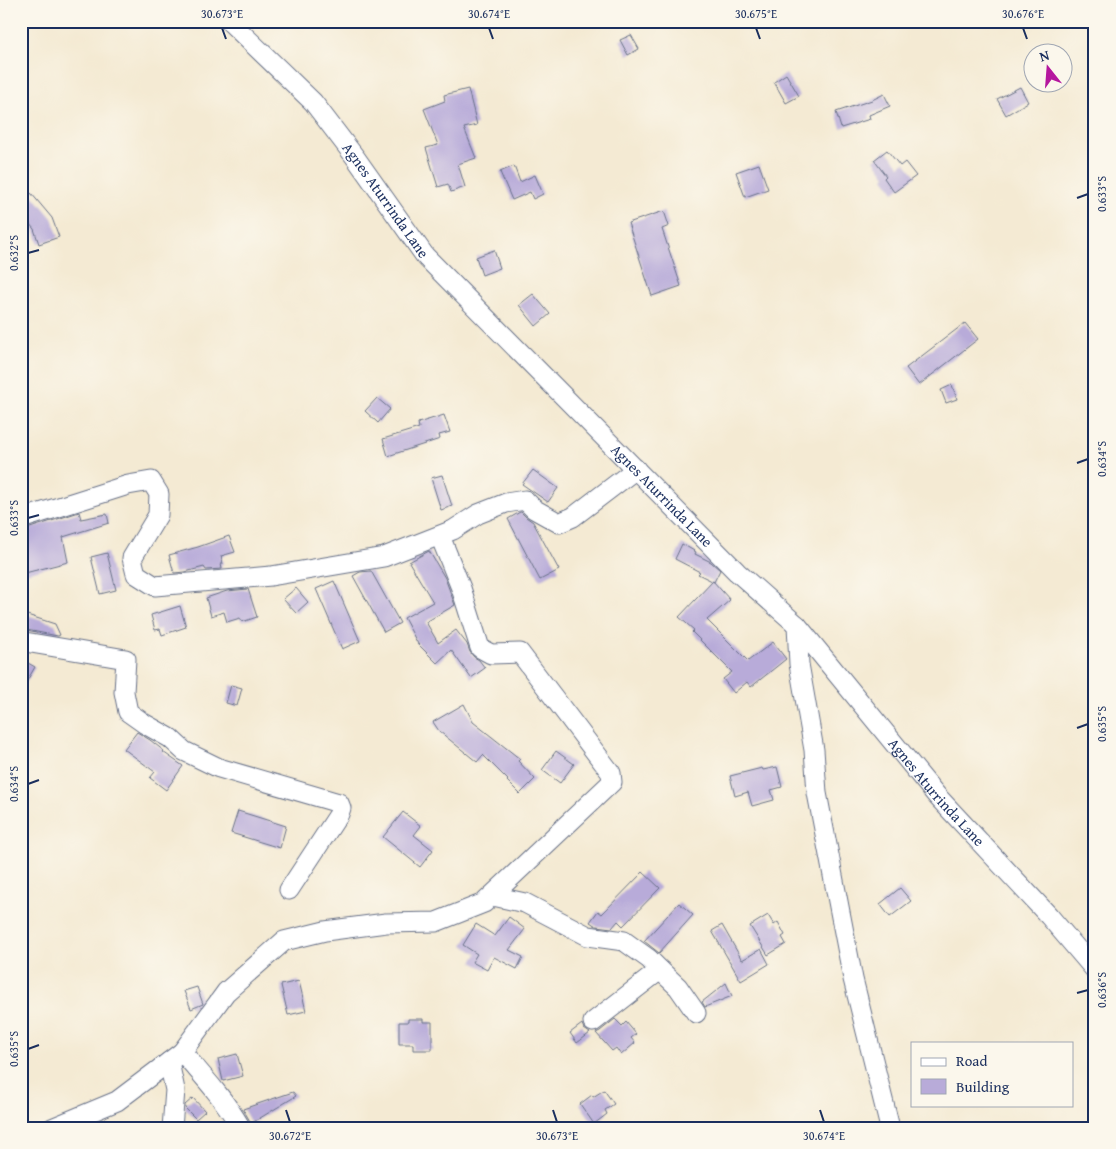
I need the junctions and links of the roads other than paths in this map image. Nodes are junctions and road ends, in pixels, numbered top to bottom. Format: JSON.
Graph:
{"nodes":[{"id":1,"x":231,"y":22,"type":"edge"},
{"id":2,"x":636,"y":469,"type":"junction"},
{"id":3,"x":21,"y":519,"type":"edge"},
{"id":4,"x":440,"y":536,"type":"junction"},
{"id":5,"x":797,"y":625,"type":"junction"},
{"id":6,"x":21,"y":640,"type":"edge"},
{"id":7,"x":289,"y":890,"type":"dead end"},
{"id":8,"x":493,"y":896,"type":"junction"},
{"id":9,"x":660,"y":970,"type":"junction"},
{"id":10,"x":1095,"y":970,"type":"edge"},
{"id":11,"x":696,"y":1012,"type":"dead end"},
{"id":12,"x":593,"y":1022,"type":"dead end"},
{"id":13,"x":175,"y":1057,"type":"junction"},
{"id":14,"x":52,"y":1128,"type":"edge"},
{"id":15,"x":172,"y":1128,"type":"edge"},
{"id":16,"x":241,"y":1128,"type":"edge"},
{"id":17,"x":890,"y":1128,"type":"edge"}],
"edges":[{"from":1,"to":2,"type":"street","name":"Agnes Aturrinda Lane"},
{"from":2,"to":4,"type":"street"},
{"from":2,"to":5,"type":"street","name":"Agnes Aturrinda Lane"},
{"from":3,"to":4,"type":"street"},
{"from":4,"to":8,"type":"street"},
{"from":5,"to":10,"type":"street","name":"Agnes Aturrinda Lane"},
{"from":5,"to":17,"type":"street"},
{"from":6,"to":7,"type":"street"},
{"from":8,"to":9,"type":"street"},
{"from":8,"to":13,"type":"street"},
{"from":9,"to":11,"type":"street"},
{"from":9,"to":12,"type":"street"},
{"from":13,"to":14,"type":"street"},
{"from":13,"to":15,"type":"street"},
{"from":13,"to":16,"type":"street"}]}
